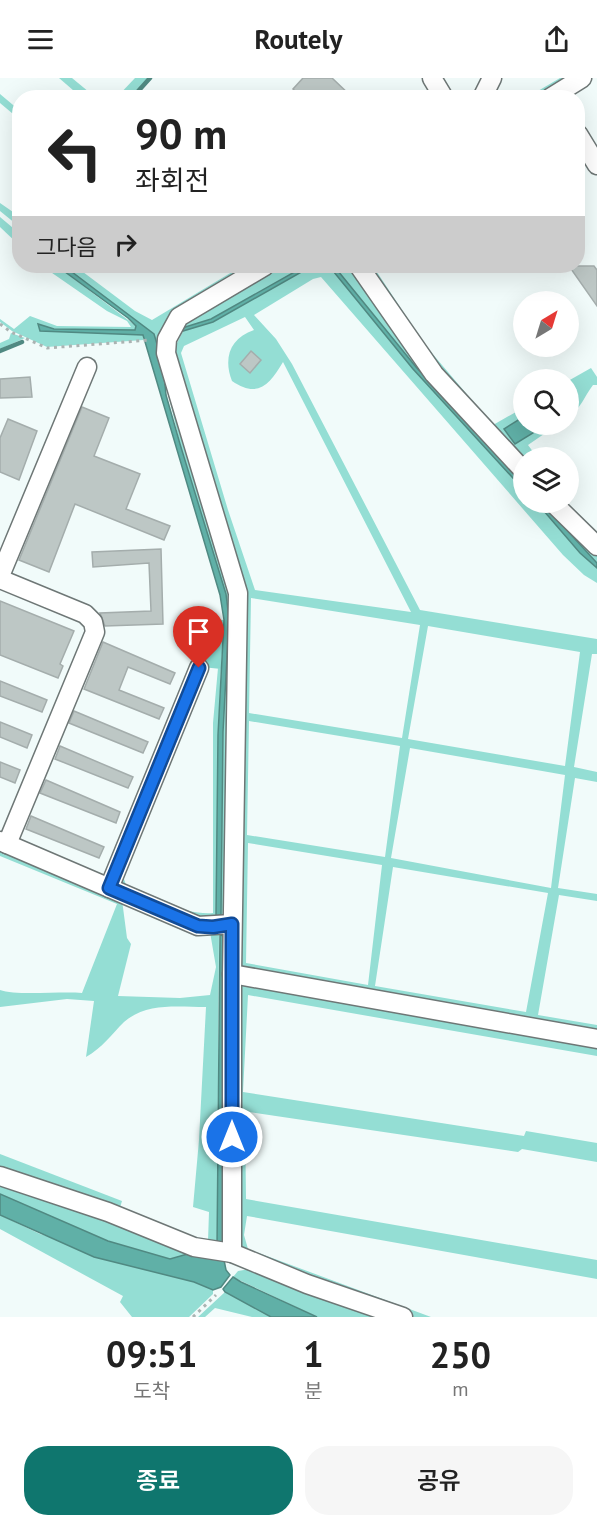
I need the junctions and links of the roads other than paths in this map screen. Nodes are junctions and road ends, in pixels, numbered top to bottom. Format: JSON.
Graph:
{"nodes":[{"id":1,"x":582,"y":78,"type":"edge"},
{"id":2,"x":563,"y":90,"type":"edge"},
{"id":3,"x":585,"y":145,"type":"edge"},
{"id":4,"x":597,"y":165,"type":"edge"},
{"id":5,"x":253,"y":273,"type":"edge"},
{"id":6,"x":364,"y":273,"type":"edge"},
{"id":7,"x":87,"y":367,"type":"dead end"},
{"id":8,"x":513,"y":459,"type":"edge"},
{"id":9,"x":563,"y":513,"type":"edge"},
{"id":10,"x":597,"y":546,"type":"edge"},
{"id":11,"x":0,"y":578,"type":"edge"},
{"id":12,"x":199,"y":668,"type":"dead end"},
{"id":13,"x":3,"y":843,"type":"edge"},
{"id":14,"x":109,"y":888,"type":"junction"},
{"id":15,"x":232,"y":924,"type":"junction"},
{"id":16,"x":231,"y":974,"type":"junction"},
{"id":17,"x":597,"y":1039,"type":"edge"},
{"id":18,"x":0,"y":1176,"type":"edge"},
{"id":19,"x":232,"y":1253,"type":"junction"},
{"id":20,"x":403,"y":1317,"type":"edge"}],
"edges":[{"from":1,"to":2,"type":"street"},
{"from":3,"to":4,"type":"street"},
{"from":5,"to":15,"type":"street"},
{"from":6,"to":8,"type":"street"},
{"from":7,"to":11,"type":"street"},
{"from":9,"to":10,"type":"street"},
{"from":11,"to":13,"type":"street"},
{"from":12,"to":14,"type":"street"},
{"from":13,"to":14,"type":"street"},
{"from":14,"to":15,"type":"street"},
{"from":15,"to":16,"type":"street"},
{"from":16,"to":17,"type":"street"},
{"from":16,"to":19,"type":"street"},
{"from":18,"to":19,"type":"street"},
{"from":19,"to":20,"type":"street"}]}
